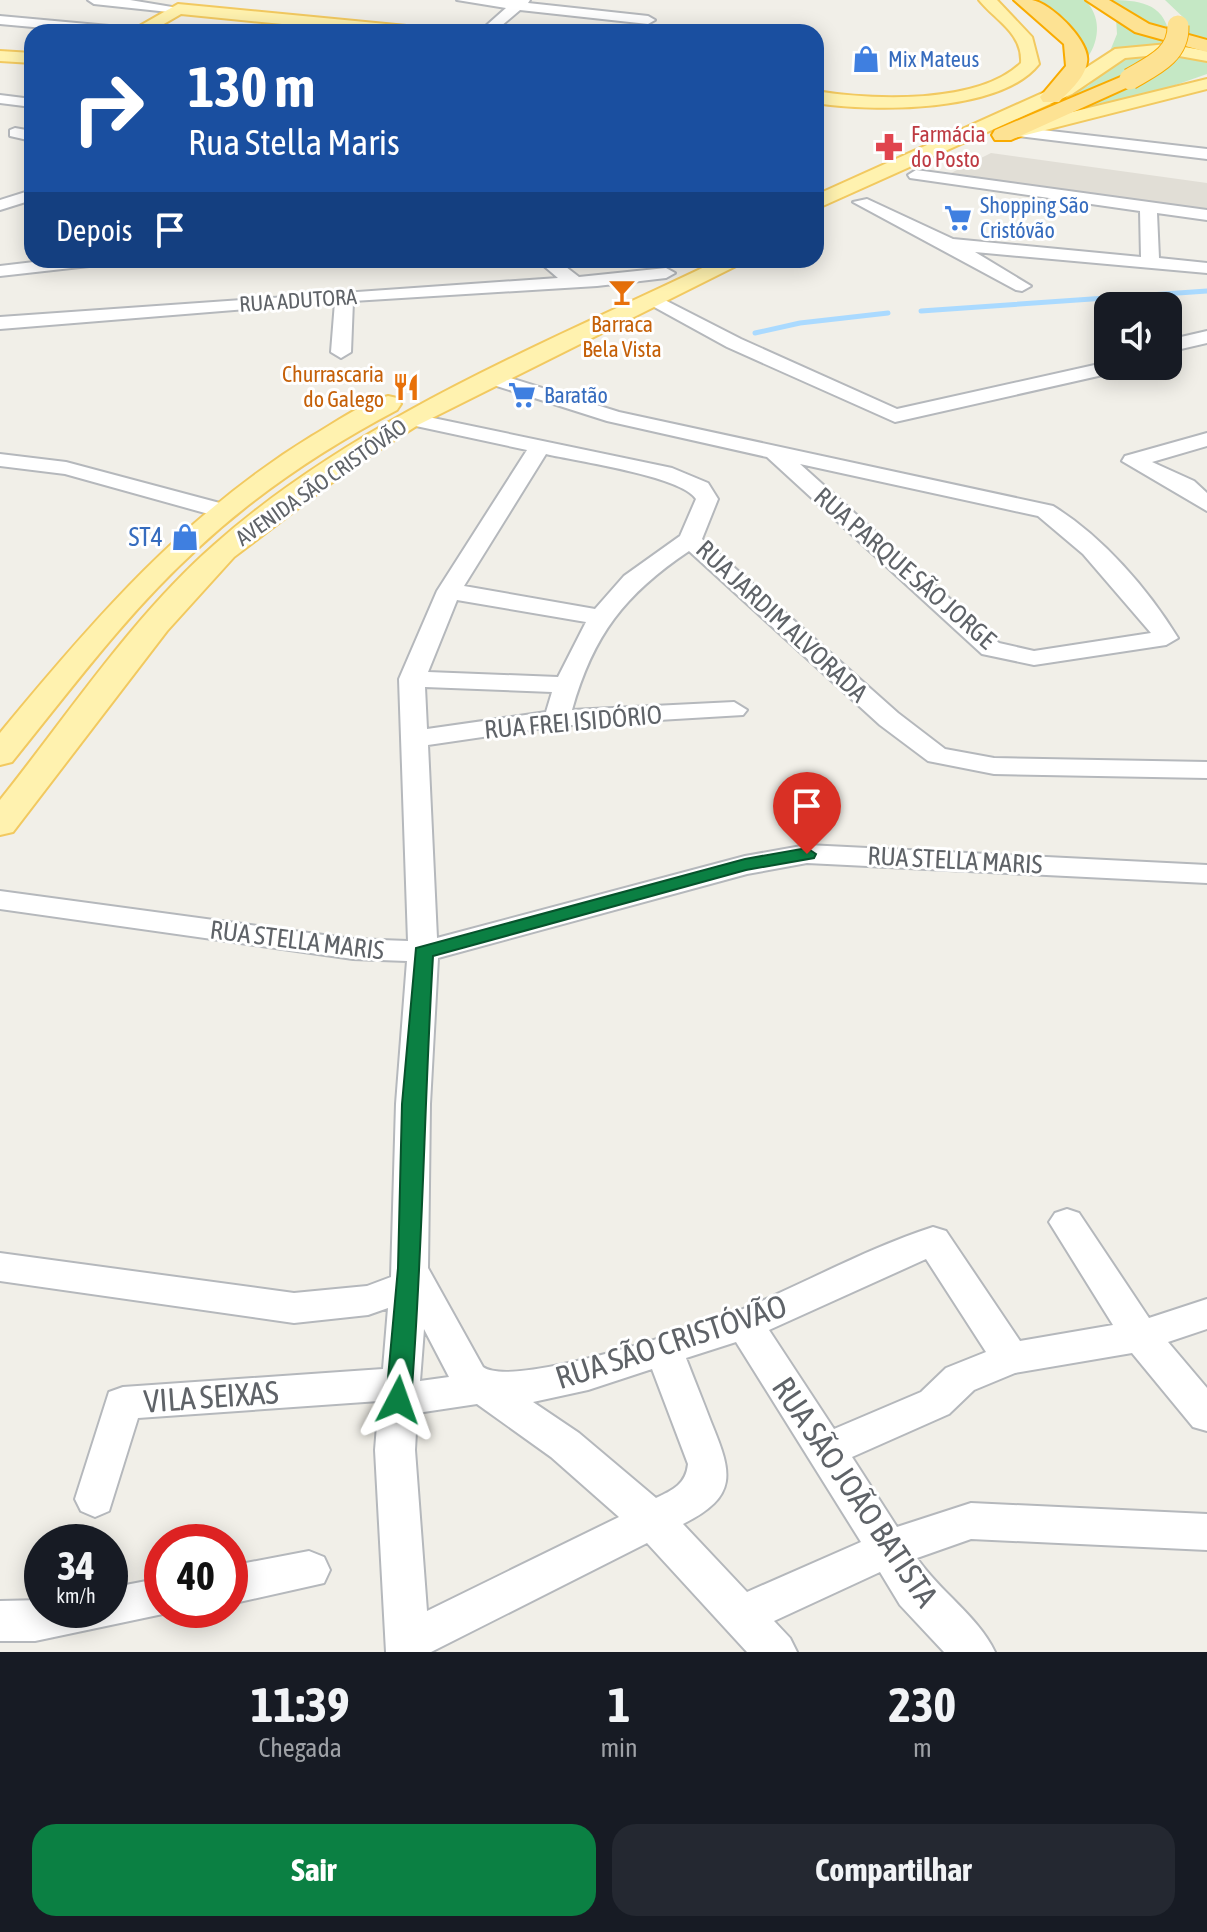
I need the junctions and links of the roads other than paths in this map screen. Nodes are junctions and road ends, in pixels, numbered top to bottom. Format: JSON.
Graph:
{"nodes":[{"id":1,"x":94,"y":0,"type":"edge"},
{"id":2,"x":463,"y":0,"type":"edge"},
{"id":3,"x":987,"y":0,"type":"edge"},
{"id":4,"x":1095,"y":0,"type":"edge"},
{"id":5,"x":522,"y":3,"type":"edge"},
{"id":6,"x":1026,"y":3,"type":"edge"},
{"id":7,"x":1165,"y":8,"type":"dead end"},
{"id":8,"x":178,"y":9,"type":"junction"},
{"id":9,"x":0,"y":20,"type":"edge"},
{"id":10,"x":648,"y":20,"type":"dead end"},
{"id":11,"x":44,"y":24,"type":"edge"},
{"id":12,"x":152,"y":24,"type":"edge"},
{"id":13,"x":334,"y":24,"type":"edge"},
{"id":14,"x":496,"y":24,"type":"edge"},
{"id":15,"x":1179,"y":33,"type":"junction"},
{"id":16,"x":1207,"y":45,"type":"edge"},
{"id":17,"x":0,"y":56,"type":"edge"},
{"id":18,"x":1207,"y":56,"type":"edge"},
{"id":19,"x":24,"y":58,"type":"edge"},
{"id":20,"x":1017,"y":76,"type":"junction"},
{"id":21,"x":1204,"y":83,"type":"edge"},
{"id":22,"x":1076,"y":84,"type":"junction"},
{"id":23,"x":1051,"y":97,"type":"junction"},
{"id":24,"x":824,"y":98,"type":"edge"},
{"id":25,"x":971,"y":98,"type":"junction"},
{"id":26,"x":0,"y":99,"type":"edge"},
{"id":27,"x":24,"y":102,"type":"edge"},
{"id":28,"x":824,"y":111,"type":"edge"},
{"id":29,"x":15,"y":133,"type":"dead end"},
{"id":30,"x":1009,"y":134,"type":"junction"},
{"id":31,"x":24,"y":135,"type":"edge"},
{"id":32,"x":1207,"y":154,"type":"edge"},
{"id":33,"x":916,"y":175,"type":"junction"},
{"id":34,"x":24,"y":198,"type":"edge"},
{"id":35,"x":824,"y":199,"type":"edge"},
{"id":36,"x":861,"y":202,"type":"junction"},
{"id":37,"x":0,"y":205,"type":"edge"},
{"id":38,"x":1148,"y":207,"type":"junction"},
{"id":39,"x":1207,"y":215,"type":"edge"},
{"id":40,"x":824,"y":219,"type":"edge"},
{"id":41,"x":949,"y":244,"type":"junction"},
{"id":42,"x":1150,"y":261,"type":"junction"},
{"id":43,"x":24,"y":268,"type":"edge"},
{"id":44,"x":557,"y":268,"type":"edge"},
{"id":45,"x":677,"y":268,"type":"edge"},
{"id":46,"x":720,"y":268,"type":"edge"},
{"id":47,"x":1207,"y":268,"type":"edge"},
{"id":48,"x":0,"y":271,"type":"edge"},
{"id":49,"x":575,"y":282,"type":"junction"},
{"id":50,"x":1022,"y":286,"type":"dead end"},
{"id":51,"x":606,"y":290,"type":"junction"},
{"id":52,"x":344,"y":296,"type":"junction"},
{"id":53,"x":653,"y":299,"type":"junction"},
{"id":54,"x":0,"y":323,"type":"edge"},
{"id":55,"x":1207,"y":337,"type":"edge"},
{"id":56,"x":1182,"y":343,"type":"edge"},
{"id":57,"x":341,"y":352,"type":"dead end"},
{"id":58,"x":1094,"y":371,"type":"edge"},
{"id":59,"x":491,"y":378,"type":"junction"},
{"id":60,"x":409,"y":419,"type":"junction"},
{"id":61,"x":1207,"y":439,"type":"edge"},
{"id":62,"x":539,"y":448,"type":"junction"},
{"id":63,"x":773,"y":451,"type":"junction"},
{"id":64,"x":0,"y":460,"type":"edge"},
{"id":65,"x":1207,"y":504,"type":"edge"},
{"id":66,"x":223,"y":511,"type":"junction"},
{"id":67,"x":690,"y":540,"type":"junction"},
{"id":68,"x":449,"y":591,"type":"junction"},
{"id":69,"x":602,"y":617,"type":"junction"},
{"id":70,"x":412,"y":679,"type":"junction"},
{"id":71,"x":566,"y":685,"type":"junction"},
{"id":72,"x":734,"y":710,"type":"dead end"},
{"id":73,"x":557,"y":718,"type":"junction"},
{"id":74,"x":414,"y":739,"type":"junction"},
{"id":75,"x":0,"y":755,"type":"edge"},
{"id":76,"x":1207,"y":770,"type":"edge"},
{"id":77,"x":0,"y":824,"type":"edge"},
{"id":78,"x":1207,"y":874,"type":"edge"},
{"id":79,"x":0,"y":900,"type":"edge"},
{"id":80,"x":423,"y":952,"type":"junction"},
{"id":81,"x":1067,"y":1222,"type":"dead end"},
{"id":82,"x":0,"y":1267,"type":"edge"},
{"id":83,"x":409,"y":1277,"type":"junction"},
{"id":84,"x":1207,"y":1314,"type":"edge"},
{"id":85,"x":745,"y":1324,"type":"junction"},
{"id":86,"x":1140,"y":1336,"type":"junction"},
{"id":87,"x":664,"y":1350,"type":"junction"},
{"id":88,"x":1011,"y":1358,"type":"junction"},
{"id":89,"x":481,"y":1388,"type":"junction"},
{"id":90,"x":398,"y":1392,"type":"junction"},
{"id":91,"x":1207,"y":1415,"type":"edge"},
{"id":92,"x":825,"y":1451,"type":"junction"},
{"id":93,"x":95,"y":1499,"type":"dead end"},
{"id":94,"x":654,"y":1522,"type":"junction"},
{"id":95,"x":1207,"y":1532,"type":"edge"},
{"id":96,"x":888,"y":1549,"type":"junction"},
{"id":97,"x":309,"y":1570,"type":"dead end"},
{"id":98,"x":248,"y":1582,"type":"edge"},
{"id":99,"x":743,"y":1614,"type":"junction"},
{"id":100,"x":0,"y":1621,"type":"edge"},
{"id":101,"x":24,"y":1621,"type":"edge"},
{"id":102,"x":407,"y":1647,"type":"edge"},
{"id":103,"x":775,"y":1652,"type":"edge"},
{"id":104,"x":973,"y":1652,"type":"edge"}],
"edges":[{"from":1,"to":8,"type":"street"},
{"from":2,"to":5,"type":"street"},
{"from":3,"to":20,"type":"main road"},
{"from":4,"to":15,"type":"highway"},
{"from":4,"to":22,"type":"highway"},
{"from":5,"to":10,"type":"street"},
{"from":5,"to":14,"type":"street"},
{"from":6,"to":20,"type":"main road"},
{"from":6,"to":23,"type":"highway"},
{"from":7,"to":15,"type":"highway"},
{"from":8,"to":12,"type":"main road"},
{"from":8,"to":13,"type":"main road"},
{"from":9,"to":11,"type":"street"},
{"from":15,"to":16,"type":"highway"},
{"from":15,"to":30,"type":"highway","bridge":true},
{"from":17,"to":19,"type":"main road"},
{"from":18,"to":22,"type":"main road"},
{"from":20,"to":25,"type":"main road"},
{"from":21,"to":30,"type":"main road"},
{"from":22,"to":23,"type":"main road"},
{"from":23,"to":35,"type":"main road"},
{"from":24,"to":25,"type":"main road"},
{"from":25,"to":28,"type":"main road"},
{"from":26,"to":27,"type":"street"},
{"from":29,"to":31,"type":"street"},
{"from":30,"to":32,"type":"street"},
{"from":30,"to":33,"type":"main road"},
{"from":33,"to":36,"type":"main road"},
{"from":33,"to":38,"type":"street"},
{"from":34,"to":37,"type":"street"},
{"from":36,"to":40,"type":"main road"},
{"from":36,"to":41,"type":"street"},
{"from":38,"to":39,"type":"street"},
{"from":38,"to":42,"type":"street"},
{"from":41,"to":42,"type":"street"},
{"from":41,"to":50,"type":"street"},
{"from":42,"to":47,"type":"street"},
{"from":43,"to":48,"type":"street"},
{"from":44,"to":49,"type":"street"},
{"from":45,"to":51,"type":"main road","name":"AVENIDA SÃO CRISTÓVÃO"},
{"from":46,"to":53,"type":"main road","name":"AVENIDA SÃO CRISTÓVÃO"},
{"from":49,"to":51,"type":"street","name":"RUA ADUTORA"},
{"from":49,"to":52,"type":"street","name":"RUA ADUTORA"},
{"from":51,"to":66,"type":"main road","name":"AVENIDA SÃO CRISTÓVÃO"},
{"from":52,"to":54,"type":"street","name":"RUA ADUTORA"},
{"from":52,"to":57,"type":"street"},
{"from":53,"to":58,"type":"street"},
{"from":53,"to":59,"type":"main road","name":"AVENIDA SÃO CRISTÓVÃO"},
{"from":55,"to":56,"type":"street"},
{"from":59,"to":60,"type":"main road","name":"AVENIDA SÃO CRISTÓVÃO"},
{"from":59,"to":63,"type":"street","name":"RUA PARQUE SÃO JORGE"},
{"from":60,"to":62,"type":"street","name":"RUA JARDIM ALVORADA"},
{"from":60,"to":77,"type":"main road","name":"AVENIDA SÃO CRISTÓVÃO"},
{"from":61,"to":65,"type":"street"},
{"from":62,"to":67,"type":"street","name":"RUA JARDIM ALVORADA"},
{"from":62,"to":68,"type":"street"},
{"from":63,"to":63,"type":"street","name":"RUA PARQUE SÃO JORGE"},
{"from":64,"to":66,"type":"street"},
{"from":66,"to":75,"type":"main road","name":"AVENIDA SÃO CRISTÓVÃO"},
{"from":67,"to":69,"type":"street"},
{"from":67,"to":76,"type":"street","name":"RUA JARDIM ALVORADA"},
{"from":68,"to":69,"type":"street"},
{"from":68,"to":70,"type":"street"},
{"from":69,"to":71,"type":"street"},
{"from":70,"to":71,"type":"street"},
{"from":70,"to":74,"type":"street"},
{"from":71,"to":73,"type":"street"},
{"from":72,"to":73,"type":"street","name":"RUA FREI ISIDÓRIO"},
{"from":73,"to":74,"type":"street","name":"RUA FREI ISIDÓRIO"},
{"from":74,"to":80,"type":"street"},
{"from":78,"to":80,"type":"street","name":"RUA STELLA MARIS"},
{"from":79,"to":80,"type":"street","name":"RUA STELLA MARIS"},
{"from":80,"to":83,"type":"street"},
{"from":81,"to":86,"type":"street"},
{"from":82,"to":83,"type":"street"},
{"from":83,"to":89,"type":"street"},
{"from":83,"to":90,"type":"street"},
{"from":84,"to":86,"type":"street"},
{"from":85,"to":87,"type":"street","name":"RUA SÃO CRISTÓVÃO"},
{"from":85,"to":88,"type":"street","name":"RUA SÃO CRISTÓVÃO"},
{"from":85,"to":92,"type":"street","name":"RUA SÃO JOÃO BATISTA"},
{"from":86,"to":88,"type":"street"},
{"from":86,"to":91,"type":"street"},
{"from":87,"to":89,"type":"street","name":"RUA SÃO CRISTÓVÃO"},
{"from":87,"to":94,"type":"street"},
{"from":88,"to":92,"type":"street"},
{"from":89,"to":90,"type":"street","name":"RUA SÃO CRISTÓVÃO"},
{"from":89,"to":94,"type":"street"},
{"from":90,"to":93,"type":"street","name":"VILA SEIXAS"},
{"from":90,"to":102,"type":"street"},
{"from":92,"to":96,"type":"street","name":"RUA SÃO JOÃO BATISTA"},
{"from":94,"to":99,"type":"street"},
{"from":94,"to":102,"type":"street"},
{"from":95,"to":96,"type":"street"},
{"from":96,"to":99,"type":"street"},
{"from":96,"to":104,"type":"street","name":"RUA SÃO JOÃO BATISTA"},
{"from":97,"to":98,"type":"street"},
{"from":99,"to":103,"type":"street"},
{"from":100,"to":101,"type":"street"}]}
